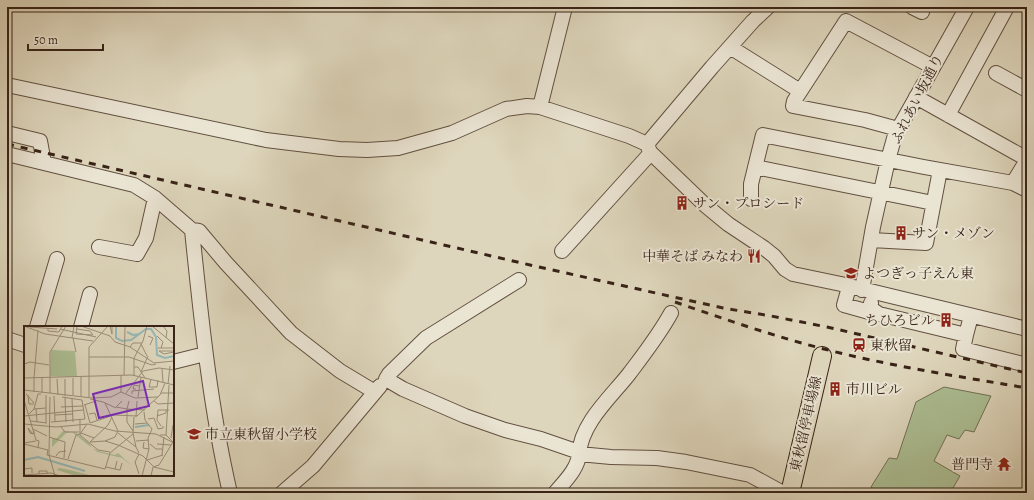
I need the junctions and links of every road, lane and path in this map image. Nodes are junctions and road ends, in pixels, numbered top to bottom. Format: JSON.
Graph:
{"nodes":[{"id":1,"x":565,"y":7,"type":"edge"},
{"id":2,"x":768,"y":7,"type":"edge"},
{"id":3,"x":967,"y":7,"type":"edge"},
{"id":4,"x":1007,"y":7,"type":"edge"},
{"id":5,"x":730,"y":47,"type":"junction"},
{"id":6,"x":933,"y":67,"type":"junction"},
{"id":7,"x":996,"y":74,"type":"dead end"},
{"id":8,"x":7,"y":85,"type":"edge"},
{"id":9,"x":1027,"y":90,"type":"edge"},
{"id":10,"x":800,"y":91,"type":"junction"},
{"id":11,"x":916,"y":97,"type":"junction"},
{"id":12,"x":540,"y":107,"type":"junction"},
{"id":13,"x":948,"y":115,"type":"junction"},
{"id":14,"x":898,"y":129,"type":"junction"},
{"id":15,"x":7,"y":133,"type":"edge"},
{"id":16,"x":648,"y":148,"type":"junction"},
{"id":17,"x":7,"y":154,"type":"edge"},
{"id":18,"x":1027,"y":159,"type":"edge"},
{"id":19,"x":888,"y":160,"type":"junction"},
{"id":20,"x":44,"y":163,"type":"junction"},
{"id":21,"x":755,"y":167,"type":"junction"},
{"id":22,"x":940,"y":170,"type":"junction"},
{"id":23,"x":1013,"y":183,"type":"junction"},
{"id":24,"x":1027,"y":190,"type":"edge"},
{"id":25,"x":881,"y":192,"type":"junction"},
{"id":26,"x":155,"y":198,"type":"junction"},
{"id":27,"x":750,"y":200,"type":"dead end"},
{"id":28,"x":933,"y":203,"type":"junction"},
{"id":29,"x":192,"y":230,"type":"junction"},
{"id":30,"x":871,"y":240,"type":"junction"},
{"id":31,"x":99,"y":247,"type":"dead end"},
{"id":32,"x":562,"y":250,"type":"dead end"},
{"id":33,"x":57,"y":259,"type":"dead end"},
{"id":34,"x":519,"y":280,"type":"dead end"},
{"id":35,"x":862,"y":290,"type":"junction"},
{"id":36,"x":90,"y":294,"type":"dead end"},
{"id":37,"x":870,"y":308,"type":"junction"},
{"id":38,"x":671,"y":313,"type":"dead end"},
{"id":39,"x":971,"y":316,"type":"junction"},
{"id":40,"x":37,"y":326,"type":"edge"},
{"id":41,"x":82,"y":326,"type":"edge"},
{"id":42,"x":1027,"y":329,"type":"edge"},
{"id":43,"x":966,"y":335,"type":"junction"},
{"id":44,"x":7,"y":339,"type":"edge"},
{"id":45,"x":24,"y":345,"type":"edge"},
{"id":46,"x":205,"y":354,"type":"junction"},
{"id":47,"x":822,"y":356,"type":"dead end"},
{"id":48,"x":174,"y":362,"type":"edge"},
{"id":49,"x":1027,"y":365,"type":"edge"},
{"id":50,"x":386,"y":379,"type":"junction"},
{"id":51,"x":375,"y":392,"type":"junction"},
{"id":52,"x":579,"y":454,"type":"junction"},
{"id":53,"x":230,"y":493,"type":"edge"},
{"id":54,"x":282,"y":493,"type":"edge"},
{"id":55,"x":555,"y":493,"type":"edge"},
{"id":56,"x":783,"y":493,"type":"edge"},
{"id":57,"x":790,"y":493,"type":"edge"}],
"edges":[{"from":1,"to":12,"type":"street"},
{"from":2,"to":5,"type":"street"},
{"from":3,"to":6,"type":"street","name":"ふれあい坂通り"},
{"from":4,"to":13,"type":"street"},
{"from":5,"to":10,"type":"street"},
{"from":5,"to":16,"type":"street"},
{"from":6,"to":10,"type":"street"},
{"from":6,"to":11,"type":"street","name":"ふれあい坂通り"},
{"from":7,"to":9,"type":"street"},
{"from":8,"to":12,"type":"street"},
{"from":10,"to":14,"type":"street"},
{"from":11,"to":13,"type":"street"},
{"from":11,"to":14,"type":"street","name":"ふれあい坂通り"},
{"from":12,"to":16,"type":"street"},
{"from":13,"to":18,"type":"street"},
{"from":14,"to":19,"type":"street","name":"ふれあい坂通り"},
{"from":15,"to":20,"type":"street"},
{"from":16,"to":32,"type":"street"},
{"from":16,"to":35,"type":"street"},
{"from":17,"to":20,"type":"street"},
{"from":18,"to":23,"type":"street"},
{"from":19,"to":21,"type":"street"},
{"from":19,"to":22,"type":"street"},
{"from":19,"to":25,"type":"street","name":"ふれあい坂通り"},
{"from":20,"to":26,"type":"street"},
{"from":21,"to":25,"type":"street"},
{"from":21,"to":27,"type":"street"},
{"from":22,"to":23,"type":"street"},
{"from":22,"to":28,"type":"street"},
{"from":23,"to":24,"type":"street"},
{"from":25,"to":28,"type":"street"},
{"from":25,"to":30,"type":"street","name":"ふれあい坂通り"},
{"from":26,"to":29,"type":"street"},
{"from":26,"to":31,"type":"street"},
{"from":28,"to":30,"type":"street"},
{"from":29,"to":46,"type":"street"},
{"from":29,"to":51,"type":"street"},
{"from":30,"to":35,"type":"street","name":"ふれあい坂通り"},
{"from":33,"to":40,"type":"street"},
{"from":34,"to":50,"type":"street"},
{"from":35,"to":37,"type":"street"},
{"from":35,"to":37,"type":"street"},
{"from":35,"to":39,"type":"street"},
{"from":36,"to":41,"type":"street"},
{"from":37,"to":43,"type":"street"},
{"from":38,"to":52,"type":"street"},
{"from":39,"to":42,"type":"street"},
{"from":39,"to":43,"type":"street"},
{"from":43,"to":49,"type":"street"},
{"from":44,"to":45,"type":"street"},
{"from":46,"to":48,"type":"street"},
{"from":46,"to":53,"type":"street"},
{"from":47,"to":57,"type":"main road","name":"東秋留停車場線"},
{"from":50,"to":51,"type":"street"},
{"from":50,"to":52,"type":"street"},
{"from":51,"to":54,"type":"street"},
{"from":52,"to":55,"type":"street"},
{"from":52,"to":56,"type":"street"}]}
